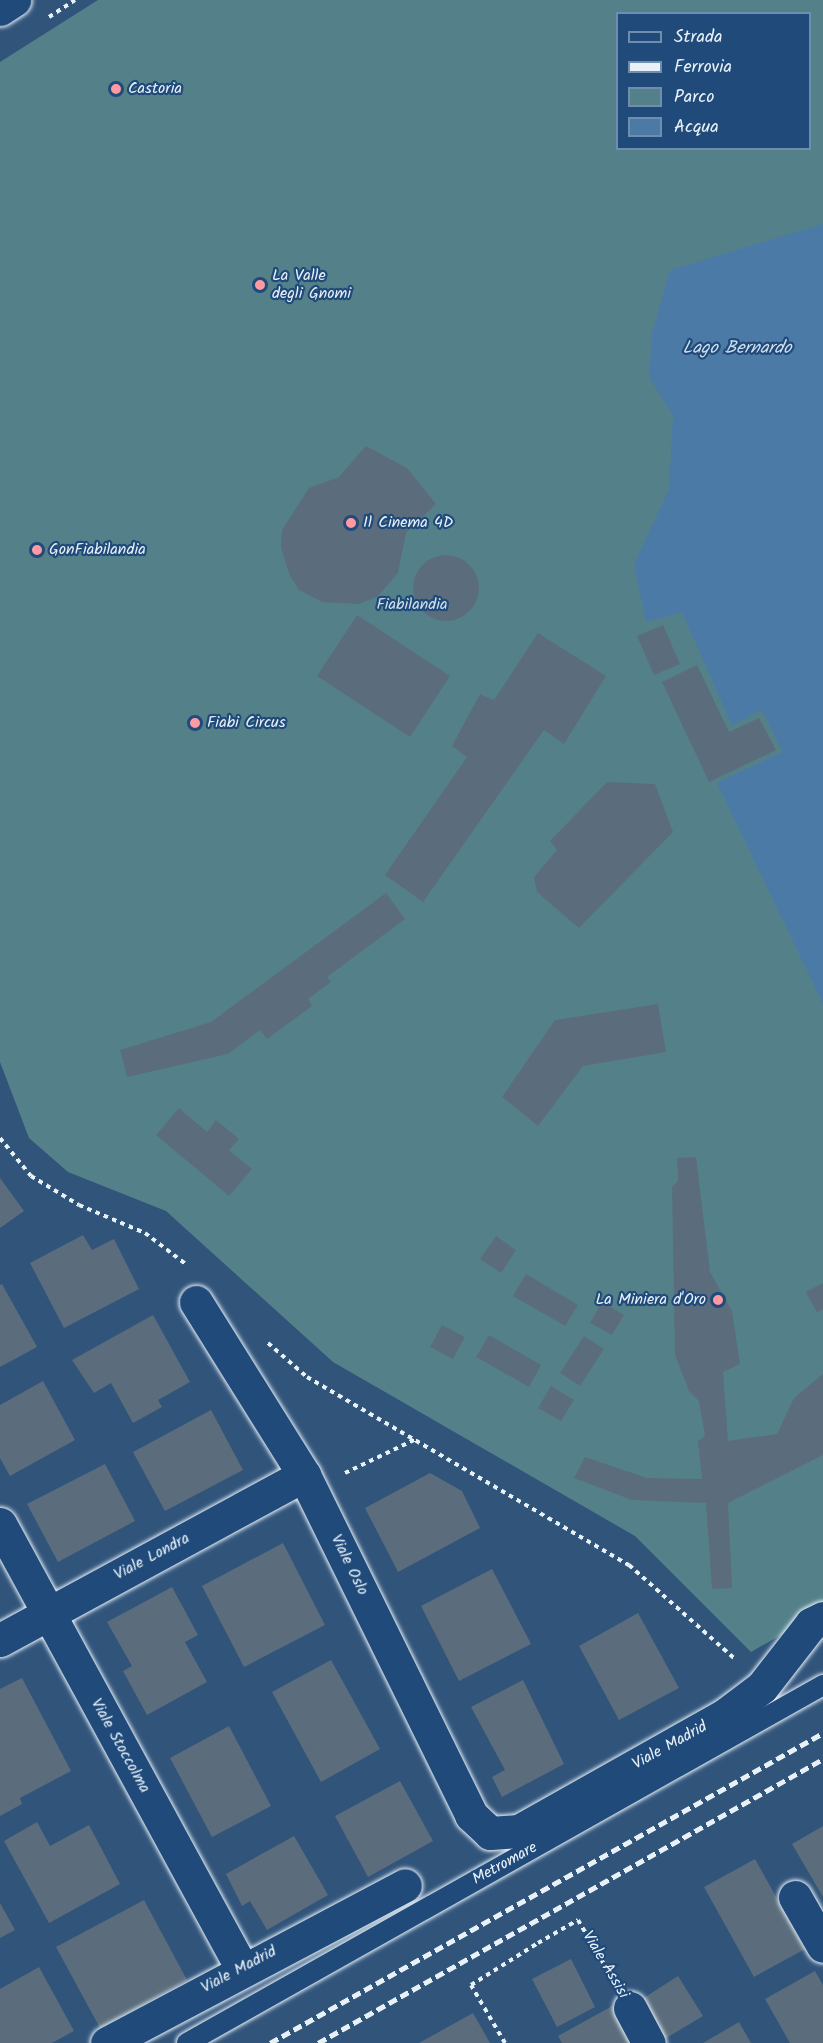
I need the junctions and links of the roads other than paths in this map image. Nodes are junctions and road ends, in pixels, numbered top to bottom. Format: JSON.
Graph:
{"nodes":[{"id":1,"x":14,"y":0,"type":"edge"},
{"id":2,"x":0,"y":9,"type":"edge"},
{"id":3,"x":196,"y":1302,"type":"dead end"},
{"id":4,"x":308,"y":1482,"type":"junction"},
{"id":5,"x":0,"y":1524,"type":"edge"},
{"id":6,"x":48,"y":1613,"type":"junction"},
{"id":7,"x":823,"y":1618,"type":"edge"},
{"id":8,"x":0,"y":1640,"type":"edge"},
{"id":9,"x":823,"y":1685,"type":"edge"},
{"id":10,"x":490,"y":1833,"type":"joint"},
{"id":11,"x":405,"y":1885,"type":"dead end"},
{"id":12,"x":795,"y":1897,"type":"dead end"},
{"id":13,"x":823,"y":1947,"type":"edge"},
{"id":14,"x":241,"y":1967,"type":"junction"},
{"id":15,"x":630,"y":2008,"type":"road end"},
{"id":16,"x":107,"y":2043,"type":"edge"},
{"id":17,"x":187,"y":2043,"type":"edge"},
{"id":18,"x":649,"y":2043,"type":"edge"}],
"edges":[{"from":1,"to":2,"type":"street"},
{"from":3,"to":4,"type":"street","name":"Viale Oslo"},
{"from":4,"to":6,"type":"street","name":"Viale Londra"},
{"from":4,"to":10,"type":"street","name":"Viale Oslo"},
{"from":5,"to":6,"type":"street","name":"Viale Stoccolma"},
{"from":6,"to":8,"type":"street","name":"Viale Londra"},
{"from":6,"to":14,"type":"street","name":"Viale Stoccolma"},
{"from":7,"to":10,"type":"street","name":"Viale Madrid"},
{"from":9,"to":17,"type":"lane","name":"Metromare"},
{"from":11,"to":14,"type":"street","name":"Viale Madrid"},
{"from":12,"to":13,"type":"street"},
{"from":14,"to":16,"type":"street","name":"Viale Madrid"},
{"from":15,"to":18,"type":"street","name":"Viale Assisi"}]}
